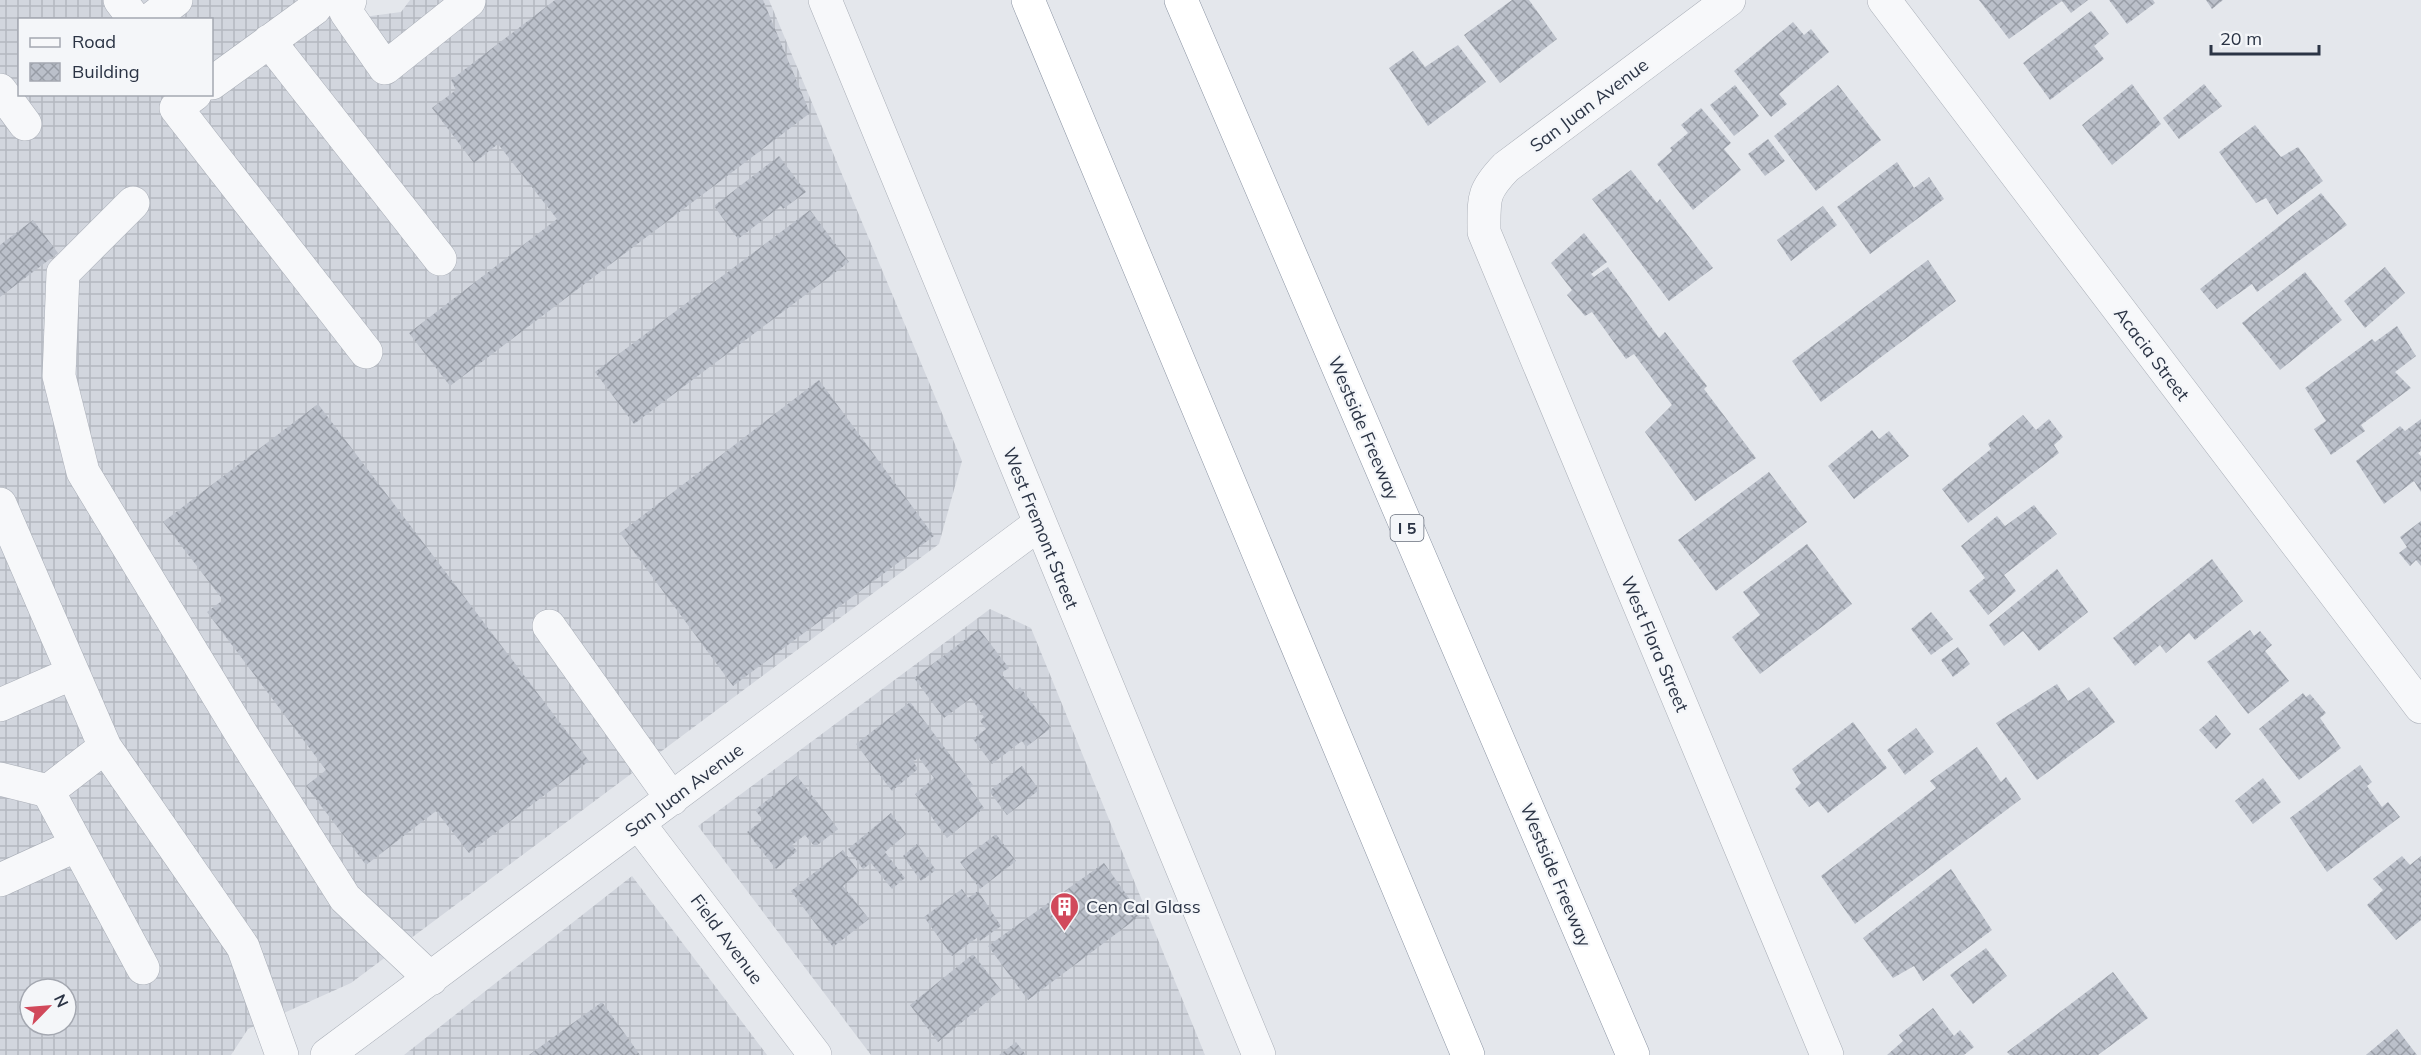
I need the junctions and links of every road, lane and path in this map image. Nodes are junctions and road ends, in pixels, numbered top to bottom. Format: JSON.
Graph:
{"nodes":[{"id":1,"x":120,"y":0,"type":"edge"},
{"id":2,"x":176,"y":0,"type":"edge"},
{"id":3,"x":321,"y":0,"type":"edge"},
{"id":4,"x":350,"y":0,"type":"edge"},
{"id":5,"x":825,"y":0,"type":"edge"},
{"id":6,"x":1028,"y":0,"type":"edge"},
{"id":7,"x":1181,"y":0,"type":"edge"},
{"id":8,"x":1729,"y":0,"type":"edge"},
{"id":9,"x":1884,"y":0,"type":"edge"},
{"id":10,"x":469,"y":1,"type":"edge"},
{"id":11,"x":134,"y":18,"type":"edge"},
{"id":12,"x":153,"y":18,"type":"edge"},
{"id":13,"x":269,"y":41,"type":"junction"},
{"id":14,"x":213,"y":82,"type":"edge"},
{"id":15,"x":0,"y":90,"type":"edge"},
{"id":16,"x":192,"y":96,"type":"edge"},
{"id":17,"x":25,"y":124,"type":"dead end"},
{"id":18,"x":133,"y":203,"type":"dead end"},
{"id":19,"x":1484,"y":232,"type":"joint"},
{"id":20,"x":441,"y":259,"type":"dead end"},
{"id":21,"x":366,"y":352,"type":"dead end"},
{"id":22,"x":0,"y":504,"type":"edge"},
{"id":23,"x":1039,"y":524,"type":"junction"},
{"id":24,"x":549,"y":626,"type":"dead end"},
{"id":25,"x":73,"y":673,"type":"junction"},
{"id":26,"x":0,"y":705,"type":"edge"},
{"id":27,"x":2421,"y":708,"type":"edge"},
{"id":28,"x":105,"y":747,"type":"junction"},
{"id":29,"x":0,"y":778,"type":"edge"},
{"id":30,"x":48,"y":792,"type":"junction"},
{"id":31,"x":672,"y":799,"type":"junction"},
{"id":32,"x":639,"y":824,"type":"junction"},
{"id":33,"x":77,"y":845,"type":"junction"},
{"id":34,"x":0,"y":880,"type":"edge"},
{"id":35,"x":143,"y":968,"type":"dead end"},
{"id":36,"x":430,"y":979,"type":"junction"},
{"id":37,"x":282,"y":1055,"type":"edge"},
{"id":38,"x":327,"y":1055,"type":"edge"},
{"id":39,"x":815,"y":1055,"type":"edge"},
{"id":40,"x":1259,"y":1055,"type":"edge"},
{"id":41,"x":1468,"y":1055,"type":"edge"},
{"id":42,"x":1633,"y":1055,"type":"edge"},
{"id":43,"x":1827,"y":1055,"type":"edge"}],
"edges":[{"from":1,"to":11,"type":"street"},
{"from":2,"to":12,"type":"street"},
{"from":3,"to":13,"type":"street"},
{"from":4,"to":10,"type":"street"},
{"from":5,"to":23,"type":"street","name":"West Fremont Street"},
{"from":6,"to":41,"type":"highway"},
{"from":7,"to":42,"type":"highway","name":"Westside Freeway","number":"I 5"},
{"from":8,"to":19,"type":"street","name":"San Juan Avenue"},
{"from":9,"to":27,"type":"street","name":"Acacia Street"},
{"from":13,"to":14,"type":"street"},
{"from":13,"to":20,"type":"street"},
{"from":15,"to":17,"type":"street"},
{"from":16,"to":21,"type":"street"},
{"from":18,"to":36,"type":"street"},
{"from":19,"to":43,"type":"street","name":"West Flora Street"},
{"from":22,"to":25,"type":"street"},
{"from":23,"to":31,"type":"street","name":"San Juan Avenue"},
{"from":23,"to":40,"type":"street","name":"West Fremont Street"},
{"from":24,"to":31,"type":"street"},
{"from":25,"to":26,"type":"street"},
{"from":25,"to":28,"type":"street"},
{"from":28,"to":30,"type":"street"},
{"from":28,"to":37,"type":"street"},
{"from":29,"to":30,"type":"street"},
{"from":30,"to":33,"type":"street"},
{"from":31,"to":32,"type":"street","name":"San Juan Avenue"},
{"from":32,"to":36,"type":"street","name":"San Juan Avenue"},
{"from":32,"to":39,"type":"street","name":"Field Avenue"},
{"from":33,"to":34,"type":"street"},
{"from":33,"to":35,"type":"street"},
{"from":36,"to":38,"type":"street","name":"San Juan Avenue"}]}
